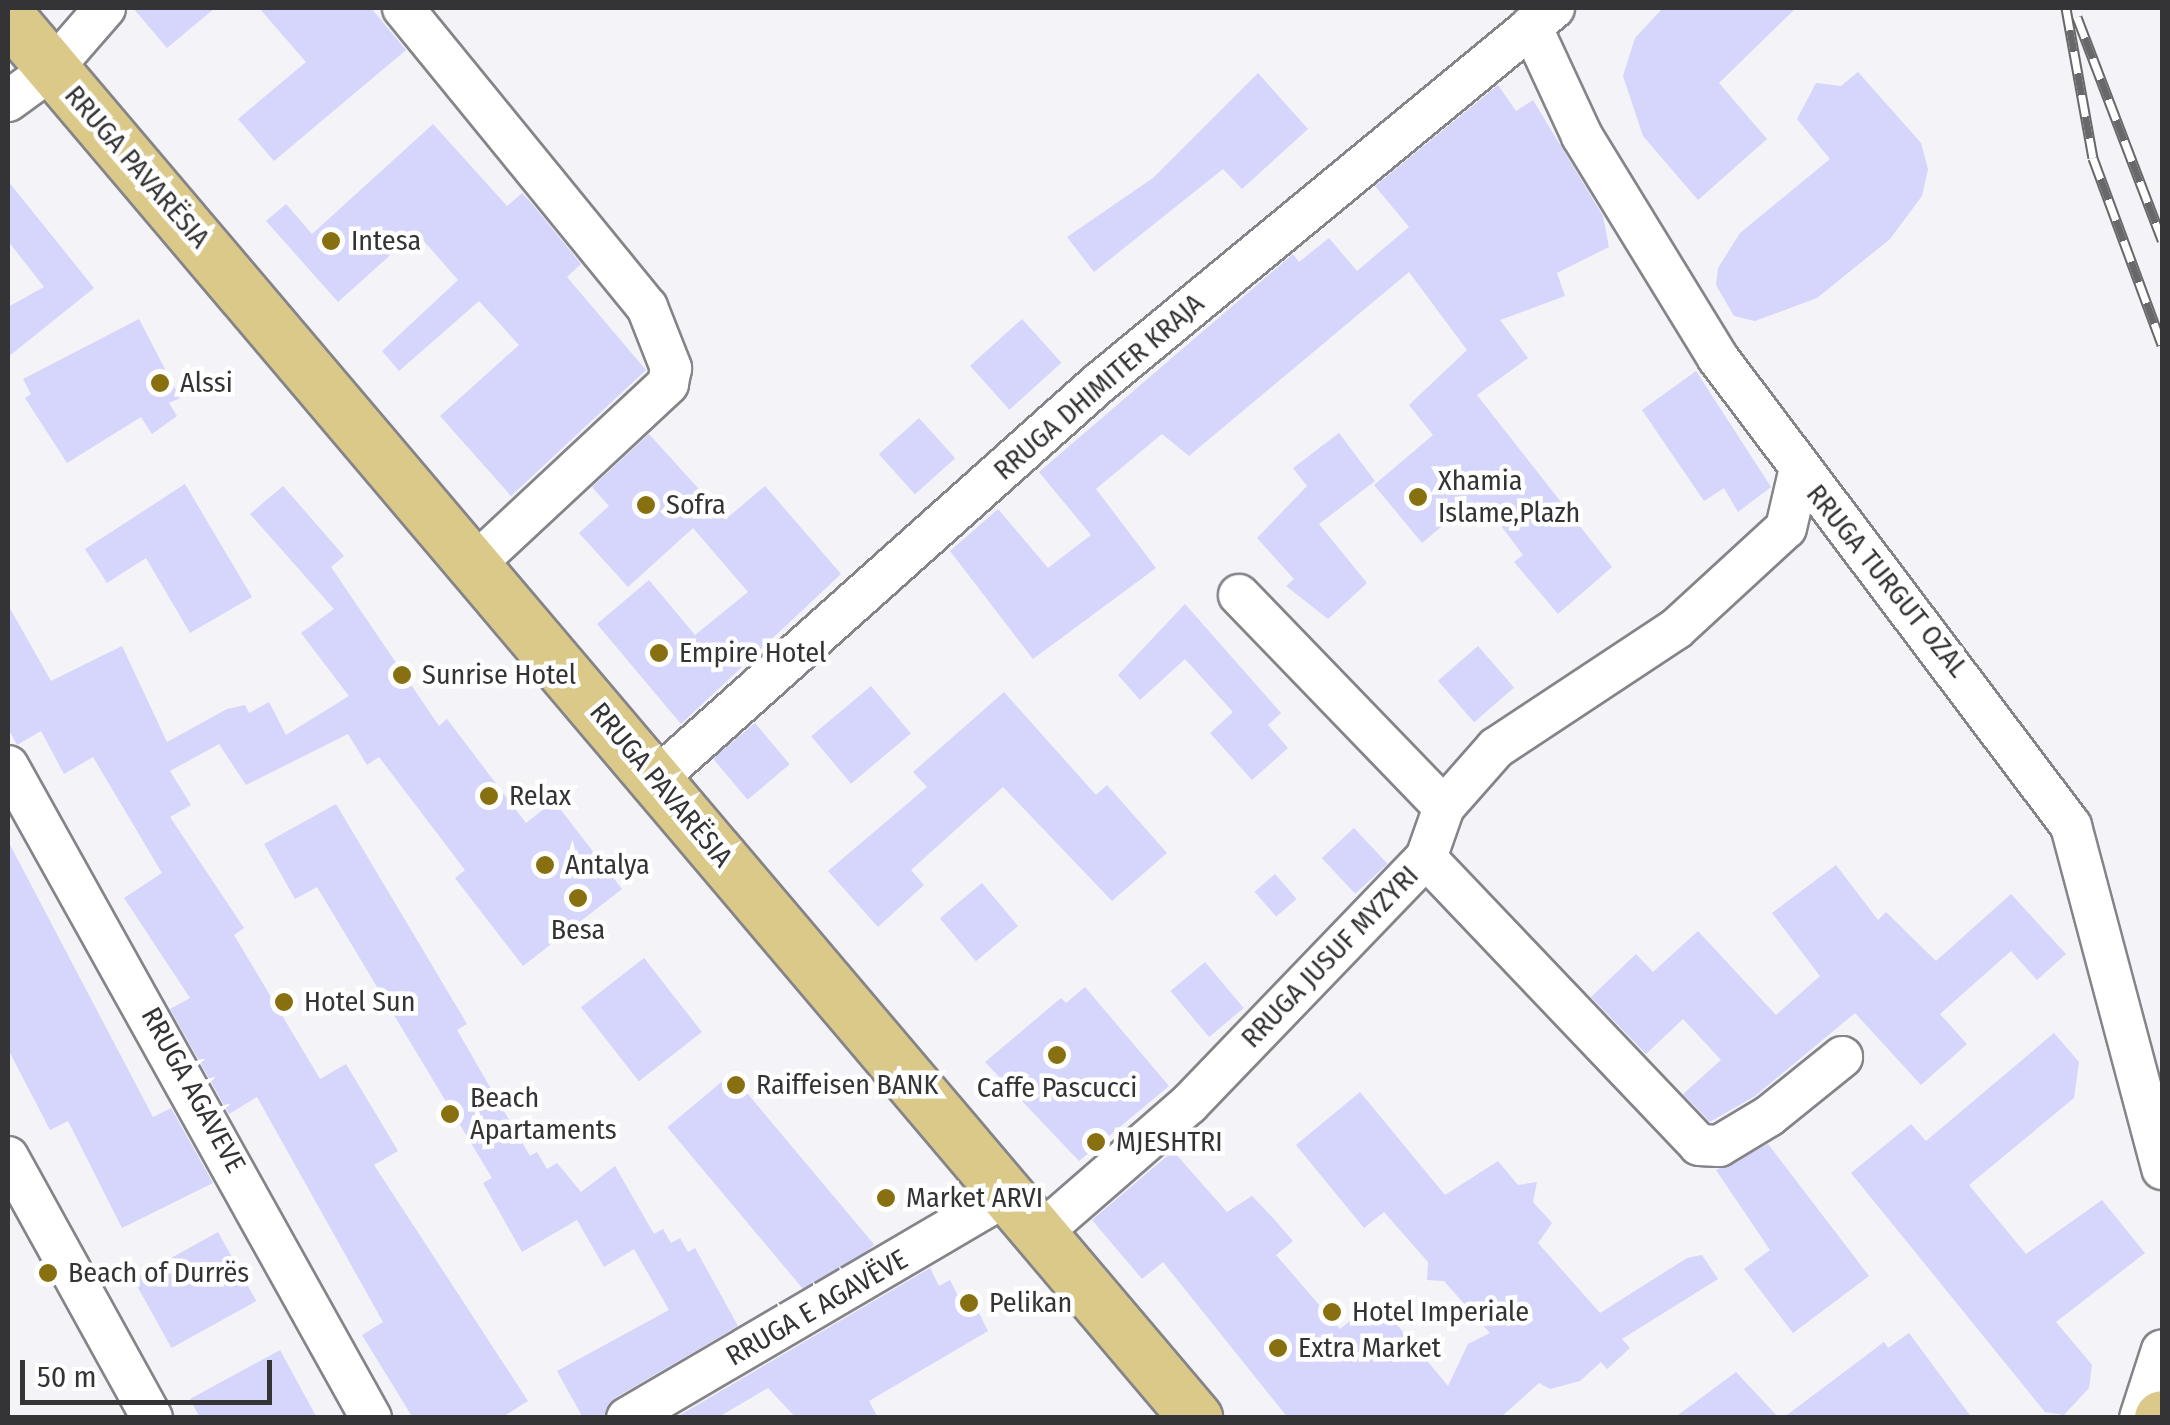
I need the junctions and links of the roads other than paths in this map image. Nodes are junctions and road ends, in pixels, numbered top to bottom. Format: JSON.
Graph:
{"nodes":[{"id":1,"x":104,"y":8,"type":"edge"},
{"id":2,"x":403,"y":8,"type":"edge"},
{"id":3,"x":8,"y":16,"type":"edge"},
{"id":4,"x":1542,"y":17,"type":"edge"},
{"id":5,"x":52,"y":70,"type":"junction"},
{"id":6,"x":8,"y":101,"type":"edge"},
{"id":7,"x":1799,"y":472,"type":"junction"},
{"id":8,"x":476,"y":563,"type":"junction"},
{"id":9,"x":1239,"y":595,"type":"dead end"},
{"id":10,"x":8,"y":766,"type":"edge"},
{"id":11,"x":656,"y":779,"type":"junction"},
{"id":12,"x":1444,"y":807,"type":"junction"},
{"id":13,"x":1426,"y":858,"type":"junction"},
{"id":14,"x":1842,"y":1056,"type":"dead end"},
{"id":15,"x":8,"y":1158,"type":"edge"},
{"id":16,"x":2162,"y":1169,"type":"edge"},
{"id":17,"x":1006,"y":1196,"type":"junction"},
{"id":18,"x":1044,"y":1230,"type":"junction"},
{"id":19,"x":2162,"y":1350,"type":"edge"},
{"id":20,"x":152,"y":1418,"type":"edge"},
{"id":21,"x":371,"y":1418,"type":"edge"},
{"id":22,"x":627,"y":1418,"type":"edge"},
{"id":23,"x":1196,"y":1418,"type":"edge"},
{"id":24,"x":2140,"y":1418,"type":"edge"}],
"edges":[{"from":1,"to":5,"type":"street"},
{"from":2,"to":8,"type":"street"},
{"from":3,"to":5,"type":"main road","name":"RRUGA PAVARËSIA"},
{"from":4,"to":7,"type":"street","name":"RRUGA TURGUT OZAL"},
{"from":4,"to":11,"type":"street","name":"RRUGA DHIMITER KRAJA"},
{"from":5,"to":6,"type":"street"},
{"from":5,"to":8,"type":"main road","name":"RRUGA PAVARËSIA"},
{"from":7,"to":12,"type":"street","name":"RRUGA JUSUF MYZYRI"},
{"from":7,"to":16,"type":"street","name":"RRUGA TURGUT OZAL"},
{"from":8,"to":11,"type":"main road","name":"RRUGA PAVARËSIA"},
{"from":9,"to":12,"type":"street"},
{"from":10,"to":21,"type":"street","name":"RRUGA AGAVEVE"},
{"from":11,"to":17,"type":"main road","name":"RRUGA PAVARËSIA"},
{"from":12,"to":13,"type":"street","name":"RRUGA JUSUF MYZYRI"},
{"from":13,"to":14,"type":"street"},
{"from":13,"to":18,"type":"street","name":"RRUGA JUSUF MYZYRI"},
{"from":15,"to":20,"type":"street"},
{"from":17,"to":18,"type":"main road","name":"RRUGA PAVARËSIA"},
{"from":17,"to":22,"type":"street","name":"RRUGA E AGAVËVE"},
{"from":18,"to":23,"type":"main road","name":"RRUGA PAVARËSIA"},
{"from":19,"to":24,"type":"street"}]}
